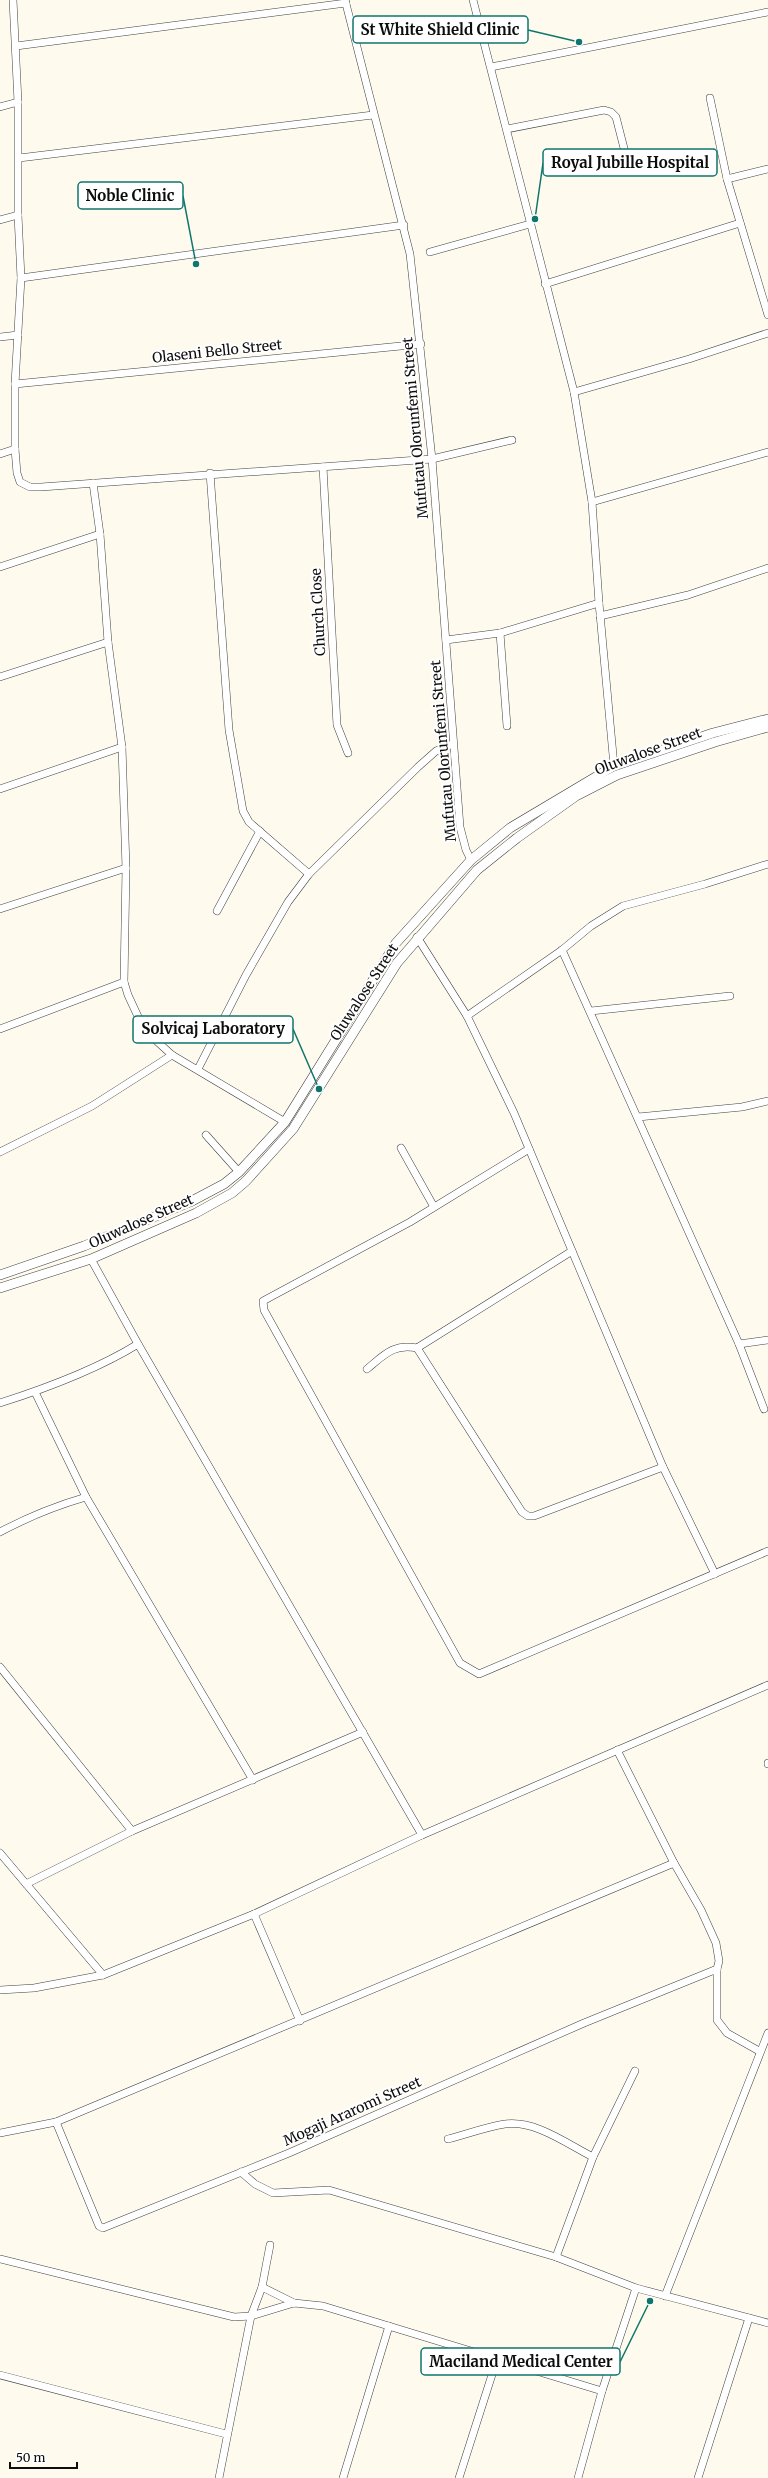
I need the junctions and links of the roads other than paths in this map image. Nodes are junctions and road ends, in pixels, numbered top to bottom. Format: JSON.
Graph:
{"nodes":[{"id":1,"x":13,"y":0,"type":"edge"},
{"id":2,"x":473,"y":0,"type":"edge"},
{"id":3,"x":346,"y":1,"type":"edge"},
{"id":4,"x":768,"y":12,"type":"edge"},
{"id":5,"x":16,"y":46,"type":"junction"},
{"id":6,"x":491,"y":67,"type":"junction"},
{"id":7,"x":710,"y":98,"type":"dead end"},
{"id":8,"x":18,"y":102,"type":"junction"},
{"id":9,"x":0,"y":107,"type":"edge"},
{"id":10,"x":373,"y":115,"type":"junction"},
{"id":11,"x":507,"y":129,"type":"junction"},
{"id":12,"x":20,"y":158,"type":"junction"},
{"id":13,"x":627,"y":160,"type":"dead end"},
{"id":14,"x":768,"y":169,"type":"edge"},
{"id":15,"x":727,"y":179,"type":"junction"},
{"id":16,"x":18,"y":215,"type":"junction"},
{"id":17,"x":0,"y":220,"type":"edge"},
{"id":18,"x":740,"y":223,"type":"junction"},
{"id":19,"x":530,"y":224,"type":"junction"},
{"id":20,"x":404,"y":225,"type":"junction"},
{"id":21,"x":430,"y":252,"type":"dead end"},
{"id":22,"x":21,"y":278,"type":"junction"},
{"id":23,"x":546,"y":284,"type":"junction"},
{"id":24,"x":768,"y":315,"type":"edge"},
{"id":25,"x":768,"y":333,"type":"edge"},
{"id":26,"x":18,"y":335,"type":"junction"},
{"id":27,"x":0,"y":337,"type":"edge"},
{"id":28,"x":420,"y":344,"type":"junction"},
{"id":29,"x":15,"y":384,"type":"junction"},
{"id":30,"x":574,"y":392,"type":"junction"},
{"id":31,"x":512,"y":440,"type":"dead end"},
{"id":32,"x":15,"y":449,"type":"junction"},
{"id":33,"x":768,"y":452,"type":"edge"},
{"id":34,"x":0,"y":454,"type":"edge"},
{"id":35,"x":432,"y":459,"type":"junction"},
{"id":36,"x":323,"y":467,"type":"junction"},
{"id":37,"x":210,"y":473,"type":"junction"},
{"id":38,"x":93,"y":483,"type":"junction"},
{"id":39,"x":592,"y":502,"type":"junction"},
{"id":40,"x":100,"y":534,"type":"junction"},
{"id":41,"x":0,"y":567,"type":"edge"},
{"id":42,"x":768,"y":568,"type":"edge"},
{"id":43,"x":598,"y":603,"type":"junction"},
{"id":44,"x":600,"y":616,"type":"junction"},
{"id":45,"x":500,"y":633,"type":"junction"},
{"id":46,"x":446,"y":640,"type":"junction"},
{"id":47,"x":108,"y":642,"type":"junction"},
{"id":48,"x":0,"y":677,"type":"edge"},
{"id":49,"x":768,"y":718,"type":"edge"},
{"id":50,"x":507,"y":726,"type":"dead end"},
{"id":51,"x":768,"y":727,"type":"edge"},
{"id":52,"x":452,"y":744,"type":"junction"},
{"id":53,"x":122,"y":747,"type":"junction"},
{"id":54,"x":348,"y":753,"type":"dead end"},
{"id":55,"x":614,"y":766,"type":"junction"},
{"id":56,"x":0,"y":789,"type":"edge"},
{"id":57,"x":260,"y":831,"type":"junction"},
{"id":58,"x":471,"y":860,"type":"junction"},
{"id":59,"x":768,"y":864,"type":"edge"},
{"id":60,"x":126,"y":868,"type":"junction"},
{"id":61,"x":309,"y":874,"type":"junction"},
{"id":62,"x":0,"y":909,"type":"edge"},
{"id":63,"x":217,"y":911,"type":"dead end"},
{"id":64,"x":417,"y":938,"type":"junction"},
{"id":65,"x":562,"y":950,"type":"junction"},
{"id":66,"x":124,"y":982,"type":"junction"},
{"id":67,"x":730,"y":996,"type":"dead end"},
{"id":68,"x":591,"y":1011,"type":"junction"},
{"id":69,"x":467,"y":1016,"type":"junction"},
{"id":70,"x":0,"y":1029,"type":"edge"},
{"id":71,"x":172,"y":1055,"type":"junction"},
{"id":72,"x":198,"y":1069,"type":"junction"},
{"id":73,"x":768,"y":1101,"type":"edge"},
{"id":74,"x":638,"y":1117,"type":"junction"},
{"id":75,"x":285,"y":1122,"type":"junction"},
{"id":76,"x":206,"y":1135,"type":"dead end"},
{"id":77,"x":401,"y":1148,"type":"dead end"},
{"id":78,"x":529,"y":1149,"type":"junction"},
{"id":79,"x":0,"y":1152,"type":"edge"},
{"id":80,"x":239,"y":1172,"type":"junction"},
{"id":81,"x":434,"y":1207,"type":"junction"},
{"id":82,"x":572,"y":1251,"type":"junction"},
{"id":83,"x":91,"y":1258,"type":"junction"},
{"id":84,"x":0,"y":1275,"type":"edge"},
{"id":85,"x":0,"y":1288,"type":"edge"},
{"id":86,"x":768,"y":1340,"type":"edge"},
{"id":87,"x":138,"y":1344,"type":"junction"},
{"id":88,"x":739,"y":1344,"type":"junction"},
{"id":89,"x":417,"y":1348,"type":"junction"},
{"id":90,"x":366,"y":1368,"type":"dead end"},
{"id":91,"x":35,"y":1392,"type":"junction"},
{"id":92,"x":0,"y":1403,"type":"edge"},
{"id":93,"x":764,"y":1408,"type":"dead end"},
{"id":94,"x":664,"y":1467,"type":"junction"},
{"id":95,"x":86,"y":1497,"type":"junction"},
{"id":96,"x":0,"y":1532,"type":"edge"},
{"id":97,"x":768,"y":1551,"type":"edge"},
{"id":98,"x":715,"y":1574,"type":"junction"},
{"id":99,"x":0,"y":1667,"type":"edge"},
{"id":100,"x":768,"y":1685,"type":"edge"},
{"id":101,"x":363,"y":1732,"type":"junction"},
{"id":102,"x":617,"y":1750,"type":"junction"},
{"id":103,"x":253,"y":1780,"type":"junction"},
{"id":104,"x":132,"y":1831,"type":"junction"},
{"id":105,"x":422,"y":1835,"type":"junction"},
{"id":106,"x":0,"y":1853,"type":"edge"},
{"id":107,"x":674,"y":1862,"type":"junction"},
{"id":108,"x":26,"y":1884,"type":"junction"},
{"id":109,"x":254,"y":1914,"type":"junction"},
{"id":110,"x":717,"y":1969,"type":"junction"},
{"id":111,"x":104,"y":1975,"type":"junction"},
{"id":112,"x":0,"y":1990,"type":"edge"},
{"id":113,"x":300,"y":2021,"type":"junction"},
{"id":114,"x":768,"y":2032,"type":"edge"},
{"id":115,"x":759,"y":2051,"type":"junction"},
{"id":116,"x":635,"y":2071,"type":"dead end"},
{"id":117,"x":56,"y":2122,"type":"junction"},
{"id":118,"x":0,"y":2133,"type":"edge"},
{"id":119,"x":448,"y":2138,"type":"dead end"},
{"id":120,"x":593,"y":2157,"type":"junction"},
{"id":121,"x":241,"y":2172,"type":"junction"},
{"id":122,"x":270,"y":2245,"type":"dead end"},
{"id":123,"x":556,"y":2256,"type":"junction"},
{"id":124,"x":0,"y":2259,"type":"edge"},
{"id":125,"x":262,"y":2287,"type":"junction"},
{"id":126,"x":636,"y":2288,"type":"junction"},
{"id":127,"x":665,"y":2296,"type":"junction"},
{"id":128,"x":294,"y":2303,"type":"junction"},
{"id":129,"x":251,"y":2316,"type":"junction"},
{"id":130,"x":750,"y":2318,"type":"junction"},
{"id":131,"x":768,"y":2323,"type":"edge"},
{"id":132,"x":389,"y":2326,"type":"junction"},
{"id":133,"x":497,"y":2359,"type":"junction"},
{"id":134,"x":0,"y":2375,"type":"edge"},
{"id":135,"x":602,"y":2391,"type":"junction"},
{"id":136,"x":226,"y":2434,"type":"junction"},
{"id":137,"x":219,"y":2478,"type":"edge"},
{"id":138,"x":343,"y":2478,"type":"edge"},
{"id":139,"x":459,"y":2478,"type":"edge"},
{"id":140,"x":578,"y":2478,"type":"edge"},
{"id":141,"x":698,"y":2478,"type":"edge"}],
"edges":[{"from":1,"to":5,"type":"street"},
{"from":2,"to":6,"type":"street"},
{"from":3,"to":5,"type":"street"},
{"from":3,"to":10,"type":"street","name":"Mufutau Olorunfemi Street"},
{"from":4,"to":6,"type":"street"},
{"from":5,"to":8,"type":"street"},
{"from":6,"to":11,"type":"street"},
{"from":7,"to":15,"type":"street"},
{"from":8,"to":9,"type":"street"},
{"from":8,"to":12,"type":"street"},
{"from":10,"to":12,"type":"street"},
{"from":10,"to":20,"type":"street","name":"Mufutau Olorunfemi Street"},
{"from":11,"to":13,"type":"street"},
{"from":11,"to":19,"type":"street"},
{"from":12,"to":16,"type":"street"},
{"from":14,"to":15,"type":"street"},
{"from":15,"to":18,"type":"street"},
{"from":16,"to":17,"type":"street"},
{"from":16,"to":22,"type":"street"},
{"from":18,"to":23,"type":"street"},
{"from":18,"to":24,"type":"street"},
{"from":19,"to":21,"type":"street"},
{"from":19,"to":23,"type":"street"},
{"from":20,"to":22,"type":"street"},
{"from":20,"to":28,"type":"street","name":"Mufutau Olorunfemi Street"},
{"from":22,"to":26,"type":"street"},
{"from":23,"to":30,"type":"street"},
{"from":25,"to":30,"type":"street"},
{"from":26,"to":27,"type":"street"},
{"from":26,"to":29,"type":"street"},
{"from":28,"to":29,"type":"street","name":"Olaseni Bello Street"},
{"from":28,"to":35,"type":"street","name":"Mufutau Olorunfemi Street"},
{"from":29,"to":32,"type":"street"},
{"from":30,"to":39,"type":"street"},
{"from":31,"to":35,"type":"street"},
{"from":32,"to":34,"type":"street"},
{"from":32,"to":38,"type":"street"},
{"from":33,"to":39,"type":"street"},
{"from":35,"to":36,"type":"street"},
{"from":35,"to":46,"type":"street","name":"Mufutau Olorunfemi Street"},
{"from":36,"to":37,"type":"street"},
{"from":36,"to":54,"type":"street","name":"Church Close"},
{"from":37,"to":38,"type":"street"},
{"from":37,"to":57,"type":"street"},
{"from":38,"to":40,"type":"street"},
{"from":39,"to":43,"type":"street"},
{"from":40,"to":41,"type":"street"},
{"from":40,"to":47,"type":"street"},
{"from":42,"to":44,"type":"street"},
{"from":43,"to":44,"type":"street"},
{"from":43,"to":45,"type":"street"},
{"from":44,"to":55,"type":"street"},
{"from":45,"to":46,"type":"street"},
{"from":45,"to":50,"type":"street"},
{"from":46,"to":52,"type":"street","name":"Mufutau Olorunfemi Street"},
{"from":47,"to":48,"type":"street"},
{"from":47,"to":53,"type":"street"},
{"from":49,"to":55,"type":"street","name":"Oluwalose Street"},
{"from":51,"to":64,"type":"street","name":"Oluwalose Street"},
{"from":52,"to":58,"type":"street","name":"Mufutau Olorunfemi Street"},
{"from":52,"to":61,"type":"street"},
{"from":53,"to":56,"type":"street"},
{"from":53,"to":60,"type":"street"},
{"from":55,"to":58,"type":"street","name":"Oluwalose Street"},
{"from":57,"to":61,"type":"street"},
{"from":57,"to":63,"type":"street"},
{"from":58,"to":75,"type":"street","name":"Oluwalose Street"},
{"from":59,"to":65,"type":"street"},
{"from":60,"to":62,"type":"street"},
{"from":60,"to":66,"type":"street"},
{"from":61,"to":72,"type":"street"},
{"from":64,"to":69,"type":"street"},
{"from":64,"to":83,"type":"street","name":"Oluwalose Street"},
{"from":65,"to":68,"type":"street"},
{"from":65,"to":69,"type":"street"},
{"from":66,"to":70,"type":"street"},
{"from":66,"to":71,"type":"street"},
{"from":67,"to":68,"type":"street"},
{"from":68,"to":74,"type":"street"},
{"from":69,"to":78,"type":"street"},
{"from":71,"to":72,"type":"street"},
{"from":71,"to":79,"type":"street"},
{"from":72,"to":75,"type":"street"},
{"from":73,"to":74,"type":"street"},
{"from":74,"to":88,"type":"street"},
{"from":75,"to":80,"type":"street","name":"Oluwalose Street"},
{"from":76,"to":80,"type":"street"},
{"from":77,"to":81,"type":"street"},
{"from":78,"to":81,"type":"street"},
{"from":78,"to":82,"type":"street"},
{"from":80,"to":84,"type":"street","name":"Oluwalose Street"},
{"from":81,"to":98,"type":"street"},
{"from":82,"to":89,"type":"street"},
{"from":82,"to":94,"type":"street"},
{"from":83,"to":85,"type":"street","name":"Oluwalose Street"},
{"from":83,"to":87,"type":"street"},
{"from":86,"to":88,"type":"street"},
{"from":87,"to":91,"type":"street"},
{"from":87,"to":101,"type":"street"},
{"from":88,"to":93,"type":"street"},
{"from":89,"to":90,"type":"street"},
{"from":89,"to":94,"type":"street"},
{"from":91,"to":92,"type":"street"},
{"from":91,"to":95,"type":"street"},
{"from":94,"to":98,"type":"street"},
{"from":95,"to":96,"type":"street"},
{"from":95,"to":103,"type":"street"},
{"from":97,"to":98,"type":"street"},
{"from":99,"to":104,"type":"street"},
{"from":100,"to":102,"type":"street"},
{"from":101,"to":103,"type":"street"},
{"from":101,"to":105,"type":"street"},
{"from":102,"to":105,"type":"street"},
{"from":102,"to":107,"type":"street"},
{"from":103,"to":104,"type":"street"},
{"from":104,"to":108,"type":"street"},
{"from":105,"to":109,"type":"street"},
{"from":106,"to":108,"type":"street"},
{"from":107,"to":110,"type":"street"},
{"from":107,"to":113,"type":"street"},
{"from":108,"to":111,"type":"street"},
{"from":109,"to":111,"type":"street"},
{"from":109,"to":113,"type":"street"},
{"from":110,"to":115,"type":"street"},
{"from":110,"to":121,"type":"street","name":"Mogaji Araromi Street"},
{"from":111,"to":112,"type":"street"},
{"from":113,"to":117,"type":"street"},
{"from":114,"to":115,"type":"street"},
{"from":115,"to":127,"type":"street"},
{"from":116,"to":120,"type":"street"},
{"from":117,"to":118,"type":"street"},
{"from":117,"to":121,"type":"street","name":"Mogaji Araromi Street"},
{"from":119,"to":120,"type":"street"},
{"from":120,"to":123,"type":"street"},
{"from":121,"to":123,"type":"street"},
{"from":122,"to":125,"type":"street"},
{"from":123,"to":126,"type":"street"},
{"from":124,"to":129,"type":"street"},
{"from":125,"to":128,"type":"street"},
{"from":125,"to":129,"type":"street"},
{"from":126,"to":127,"type":"street"},
{"from":126,"to":135,"type":"street"},
{"from":127,"to":130,"type":"street"},
{"from":128,"to":129,"type":"street"},
{"from":128,"to":132,"type":"street"},
{"from":129,"to":136,"type":"street"},
{"from":130,"to":131,"type":"street"},
{"from":130,"to":141,"type":"street"},
{"from":132,"to":133,"type":"street"},
{"from":132,"to":138,"type":"street"},
{"from":133,"to":135,"type":"street"},
{"from":133,"to":139,"type":"street"},
{"from":134,"to":136,"type":"street"},
{"from":135,"to":140,"type":"street"},
{"from":136,"to":137,"type":"street"}]}
